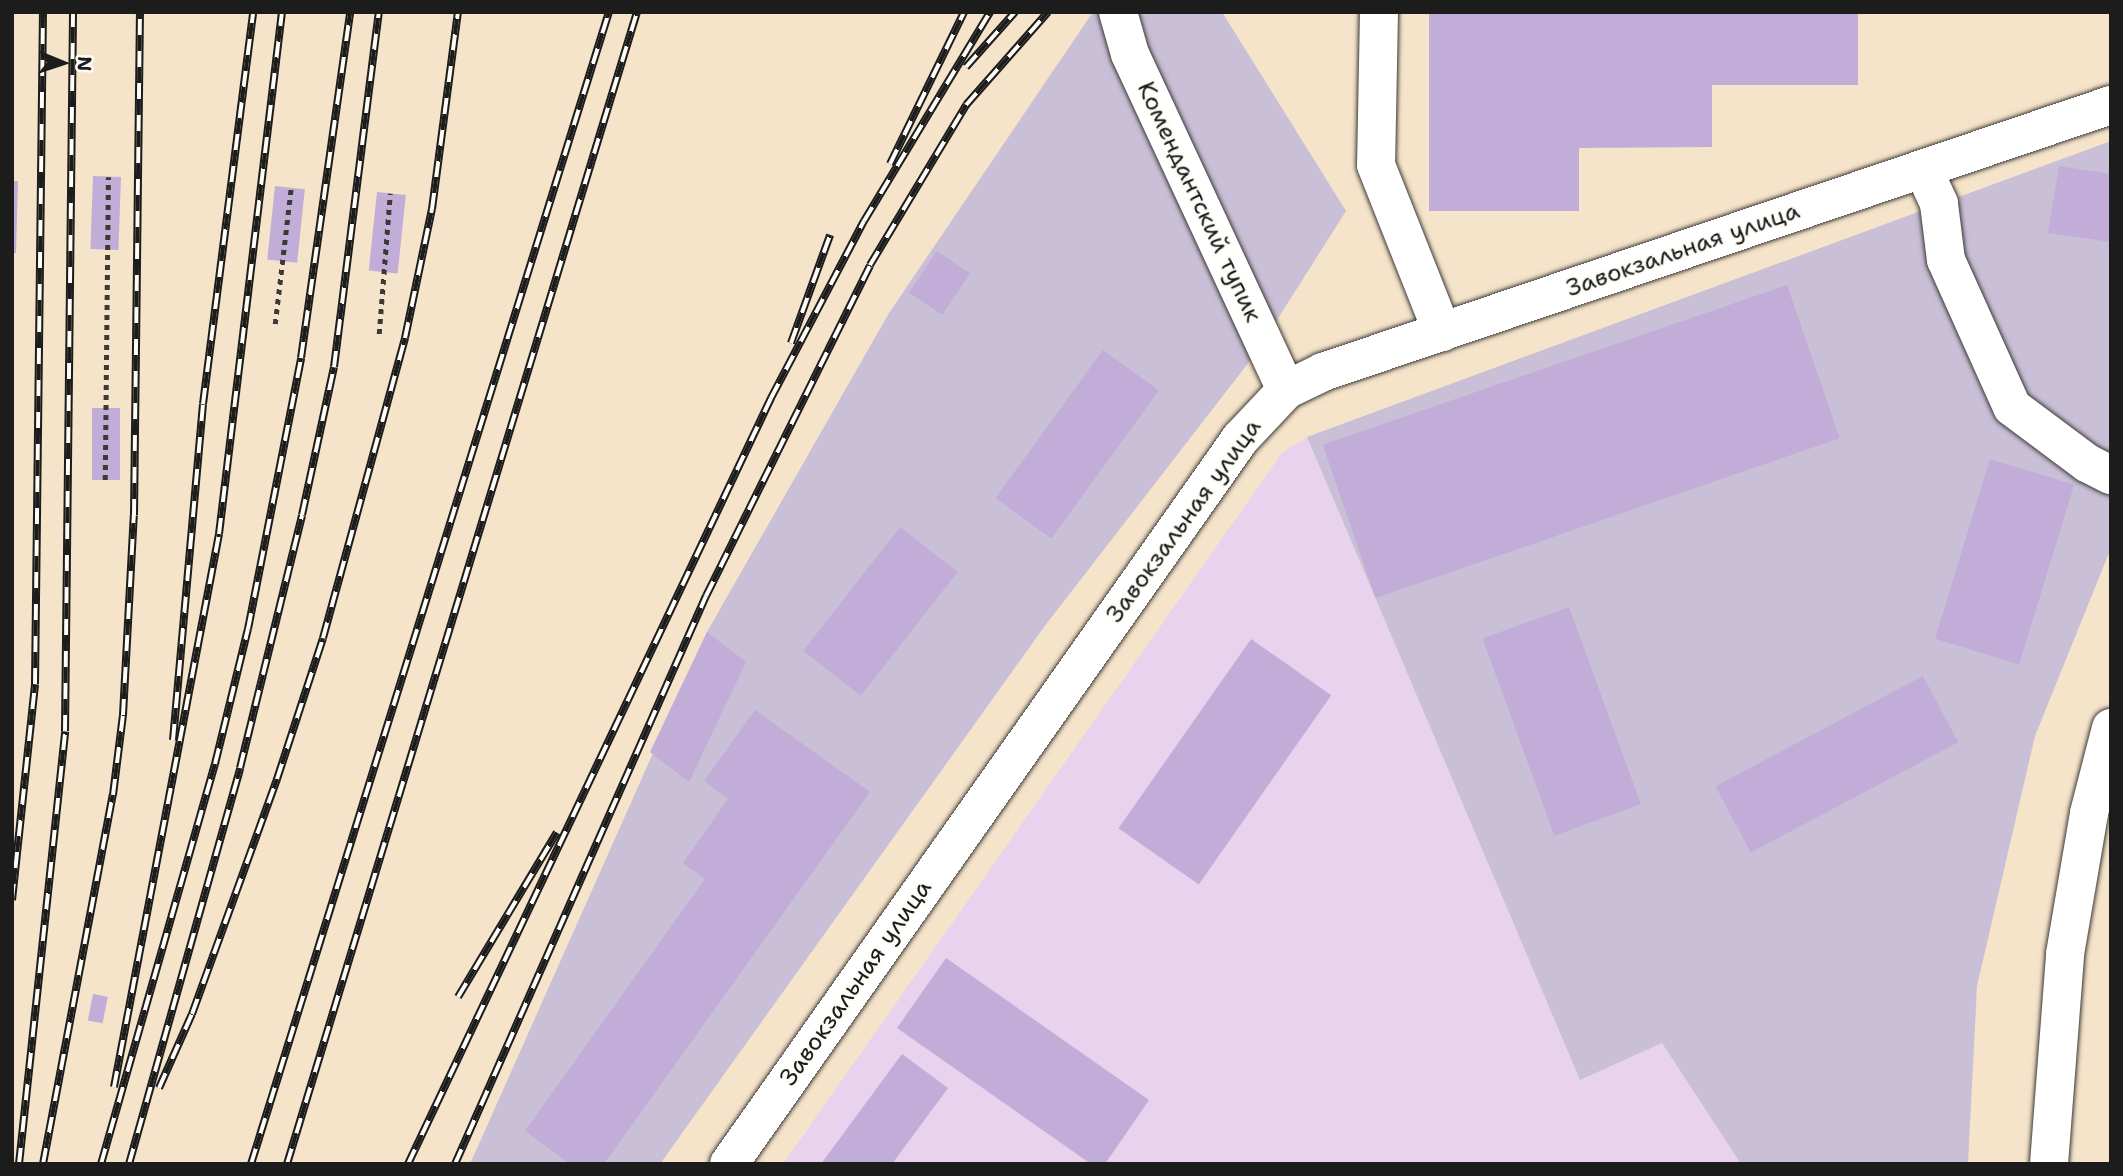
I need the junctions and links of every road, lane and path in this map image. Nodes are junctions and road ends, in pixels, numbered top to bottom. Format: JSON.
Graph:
{"nodes":[{"id":1,"x":1118,"y":12,"type":"edge"},
{"id":2,"x":1379,"y":12,"type":"edge"},
{"id":3,"x":2111,"y":105,"type":"edge"},
{"id":4,"x":1923,"y":169,"type":"junction"},
{"id":5,"x":108,"y":177,"type":"dead end"},
{"id":6,"x":291,"y":187,"type":"dead end"},
{"id":7,"x":390,"y":193,"type":"dead end"},
{"id":8,"x":275,"y":324,"type":"dead end"},
{"id":9,"x":1442,"y":332,"type":"junction"},
{"id":10,"x":379,"y":334,"type":"dead end"},
{"id":11,"x":1286,"y":390,"type":"junction"},
{"id":12,"x":2111,"y":475,"type":"edge"},
{"id":13,"x":105,"y":480,"type":"dead end"},
{"id":14,"x":2111,"y":728,"type":"edge"},
{"id":15,"x":729,"y":1164,"type":"edge"},
{"id":16,"x":2049,"y":1164,"type":"edge"}],
"edges":[{"from":1,"to":11,"type":"main road","name":"Комендантский тупик"},
{"from":2,"to":9,"type":"main road"},
{"from":3,"to":4,"type":"main road","name":"Завокзальная улица"},
{"from":4,"to":9,"type":"main road","name":"Завокзальная улица"},
{"from":4,"to":12,"type":"main road"},
{"from":5,"to":13,"type":"path"},
{"from":6,"to":8,"type":"path"},
{"from":7,"to":10,"type":"path"},
{"from":9,"to":11,"type":"main road","name":"Завокзальная улица"},
{"from":11,"to":15,"type":"main road","name":"Завокзальная улица"},
{"from":14,"to":16,"type":"main road"}]}
